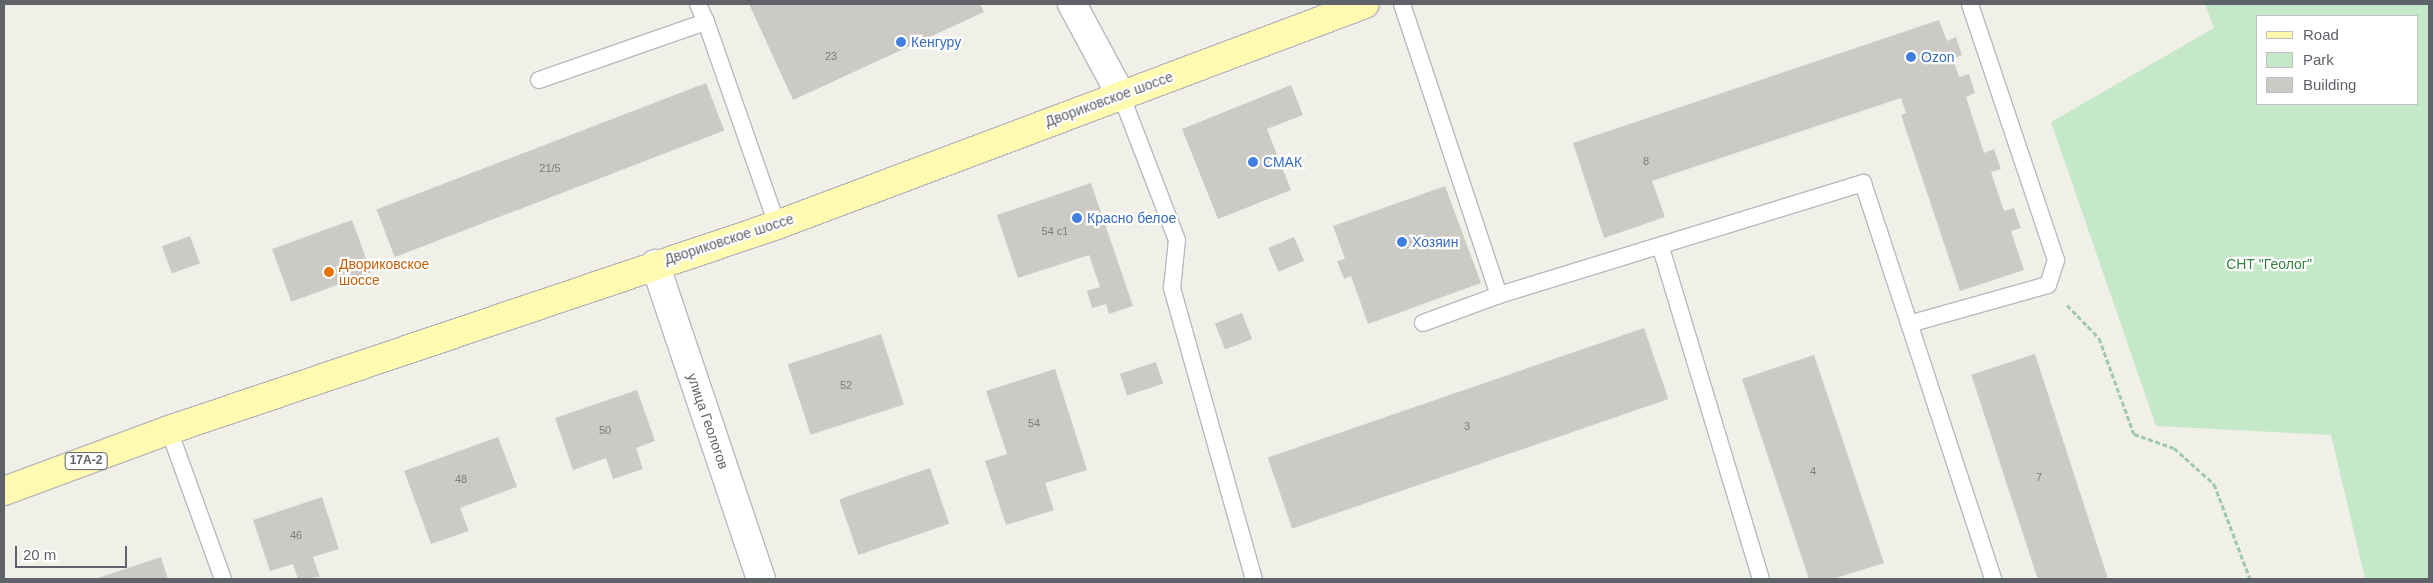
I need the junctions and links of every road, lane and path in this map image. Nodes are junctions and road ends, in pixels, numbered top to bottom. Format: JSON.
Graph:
{"nodes":[{"id":1,"x":698,"y":4,"type":"edge"},
{"id":2,"x":1072,"y":4,"type":"edge"},
{"id":3,"x":1365,"y":4,"type":"edge"},
{"id":4,"x":1402,"y":4,"type":"edge"},
{"id":5,"x":1970,"y":4,"type":"edge"},
{"id":6,"x":706,"y":22,"type":"junction"},
{"id":7,"x":539,"y":80,"type":"dead end"},
{"id":8,"x":1121,"y":95,"type":"junction"},
{"id":9,"x":777,"y":224,"type":"junction"},
{"id":10,"x":1661,"y":248,"type":"junction"},
{"id":11,"x":655,"y":264,"type":"junction"},
{"id":12,"x":2048,"y":285,"type":"junction"},
{"id":13,"x":1499,"y":295,"type":"junction"},
{"id":14,"x":1423,"y":323,"type":"dead end"},
{"id":15,"x":1909,"y":324,"type":"junction"},
{"id":16,"x":169,"y":430,"type":"junction"},
{"id":17,"x":4,"y":491,"type":"edge"},
{"id":18,"x":222,"y":579,"type":"edge"},
{"id":19,"x":761,"y":579,"type":"edge"},
{"id":20,"x":1254,"y":579,"type":"edge"},
{"id":21,"x":1761,"y":579,"type":"edge"},
{"id":22,"x":1993,"y":579,"type":"edge"},
{"id":23,"x":2250,"y":579,"type":"edge"}],
"edges":[{"from":1,"to":6,"type":"lane"},
{"from":2,"to":8,"type":"street"},
{"from":3,"to":8,"type":"main road","name":"Двориковское шоссе"},
{"from":4,"to":13,"type":"lane"},
{"from":5,"to":12,"type":"lane"},
{"from":6,"to":7,"type":"lane"},
{"from":6,"to":9,"type":"lane"},
{"from":8,"to":9,"type":"main road","name":"Двориковское шоссе"},
{"from":8,"to":20,"type":"lane"},
{"from":9,"to":11,"type":"main road","name":"Двориковское шоссе"},
{"from":10,"to":13,"type":"lane"},
{"from":10,"to":15,"type":"lane"},
{"from":10,"to":21,"type":"lane"},
{"from":11,"to":16,"type":"main road","name":"Двориковское шоссе"},
{"from":11,"to":19,"type":"street","name":"улица Геологов"},
{"from":12,"to":15,"type":"lane"},
{"from":12,"to":23,"type":"path"},
{"from":13,"to":14,"type":"lane"},
{"from":15,"to":22,"type":"lane"},
{"from":16,"to":17,"type":"main road","name":"Двориковское шоссе","number":"17А-2"},
{"from":16,"to":18,"type":"lane"}]}
